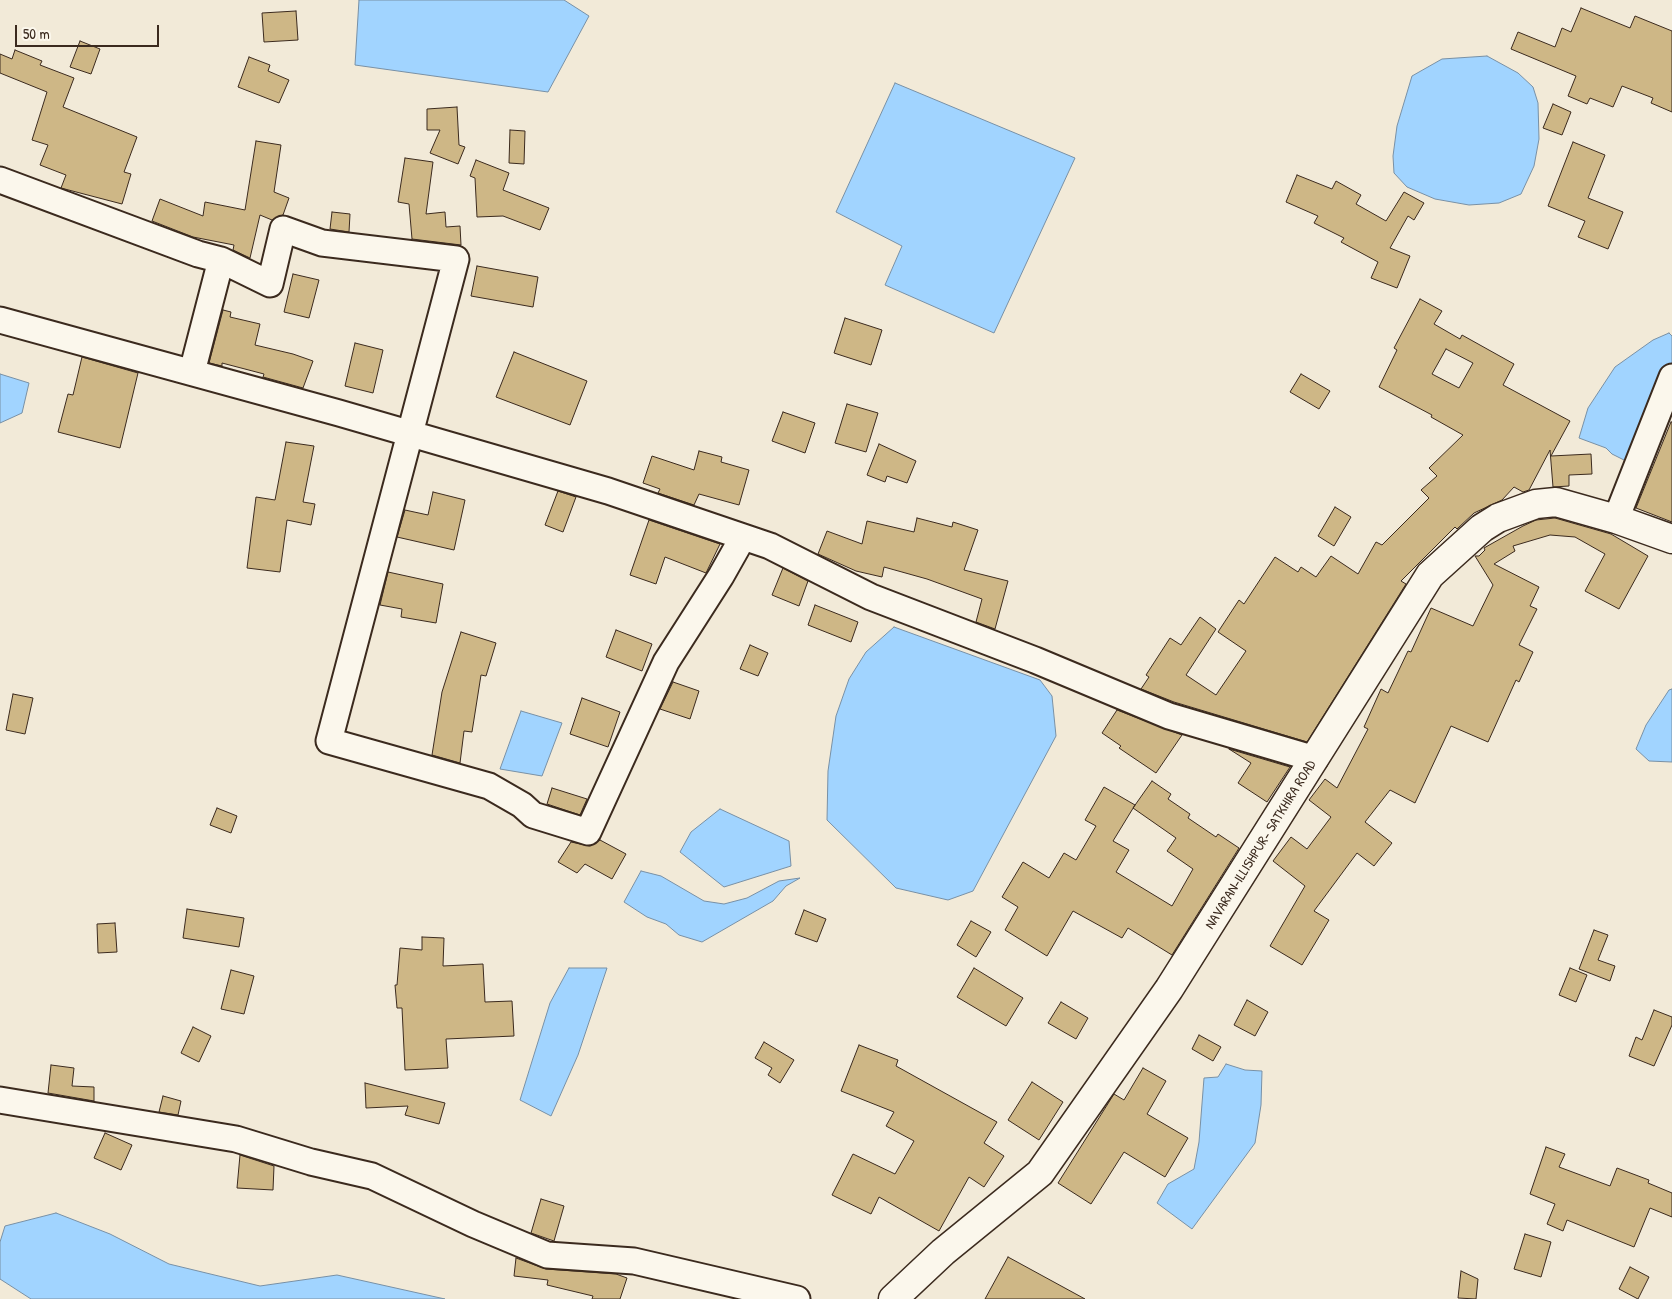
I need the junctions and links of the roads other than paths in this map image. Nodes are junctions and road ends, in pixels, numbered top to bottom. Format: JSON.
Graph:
{"nodes":[{"id":1,"x":0,"y":180,"type":"edge"},
{"id":2,"x":221,"y":260,"type":"junction"},
{"id":3,"x":0,"y":320,"type":"edge"},
{"id":4,"x":192,"y":372,"type":"junction"},
{"id":5,"x":1672,"y":377,"type":"edge"},
{"id":6,"x":409,"y":433,"type":"junction"},
{"id":7,"x":1616,"y":519,"type":"junction"},
{"id":8,"x":743,"y":537,"type":"junction"},
{"id":9,"x":1672,"y":539,"type":"edge"},
{"id":10,"x":1315,"y":759,"type":"junction"},
{"id":11,"x":0,"y":1100,"type":"edge"},
{"id":12,"x":797,"y":1299,"type":"edge"},
{"id":13,"x":892,"y":1299,"type":"edge"}],
"edges":[{"from":1,"to":2,"type":"street"},
{"from":2,"to":4,"type":"street"},
{"from":2,"to":6,"type":"street"},
{"from":3,"to":4,"type":"street"},
{"from":4,"to":6,"type":"street"},
{"from":5,"to":7,"type":"street"},
{"from":6,"to":8,"type":"street"},
{"from":6,"to":8,"type":"street"},
{"from":7,"to":9,"type":"highway","name":"NAVARAN-ILLISHPUR- SATKHIRA ROAD"},
{"from":7,"to":10,"type":"highway","name":"NAVARAN-ILLISHPUR- SATKHIRA ROAD"},
{"from":8,"to":10,"type":"street"},
{"from":10,"to":13,"type":"highway","name":"NAVARAN-ILLISHPUR- SATKHIRA ROAD"},
{"from":11,"to":12,"type":"street"}]}
